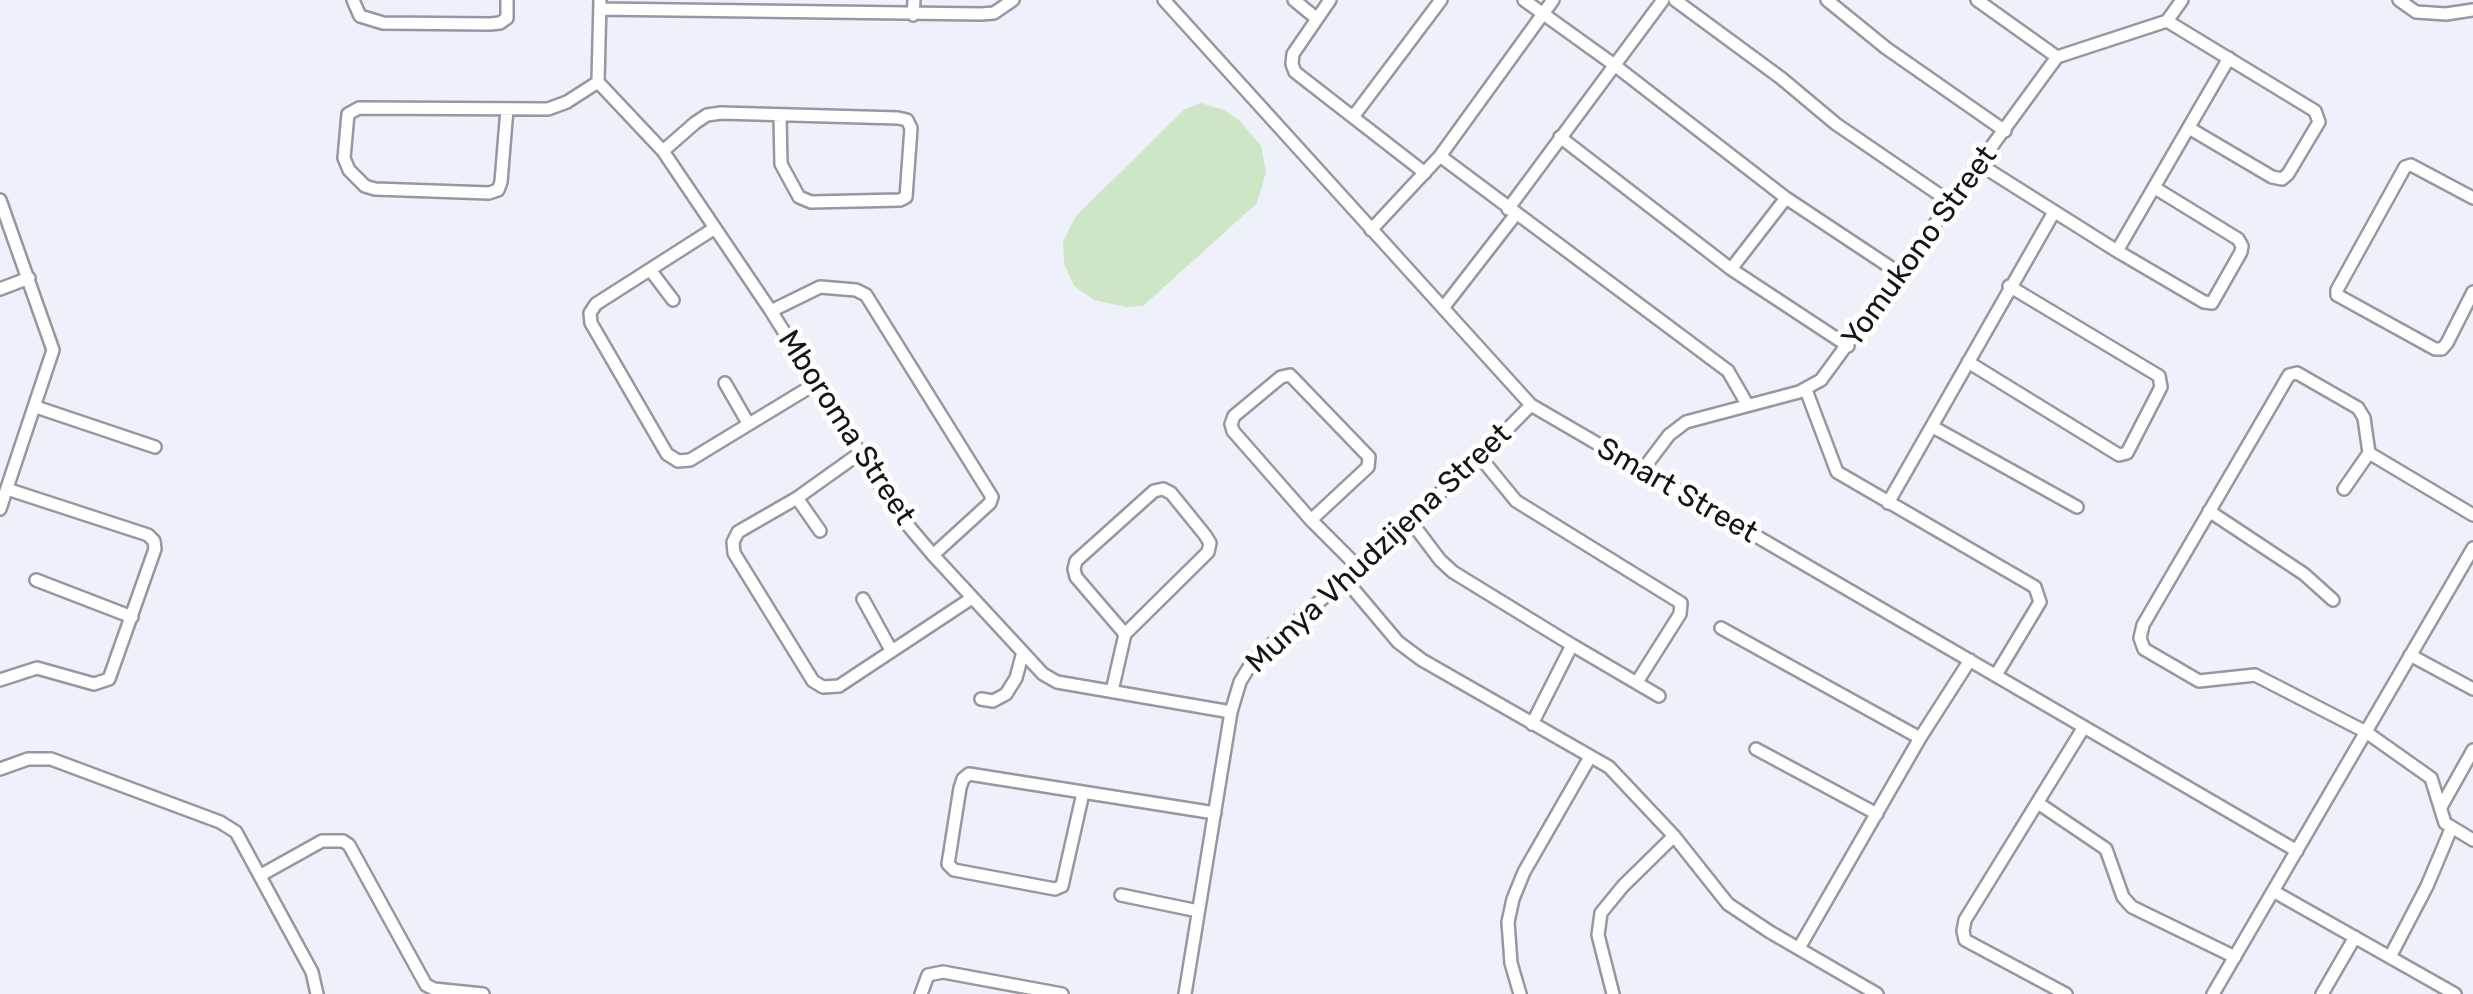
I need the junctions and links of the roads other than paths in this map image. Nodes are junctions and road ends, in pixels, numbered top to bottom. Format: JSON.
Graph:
{"nodes":[{"id":1,"x":353,"y":0,"type":"edge"},
{"id":2,"x":508,"y":0,"type":"edge"},
{"id":3,"x":914,"y":0,"type":"edge"},
{"id":4,"x":1012,"y":0,"type":"edge"},
{"id":5,"x":1164,"y":0,"type":"edge"},
{"id":6,"x":1294,"y":0,"type":"edge"},
{"id":7,"x":1330,"y":0,"type":"edge"},
{"id":8,"x":1441,"y":0,"type":"edge"},
{"id":9,"x":1524,"y":0,"type":"edge"},
{"id":10,"x":1552,"y":0,"type":"edge"},
{"id":11,"x":1664,"y":0,"type":"edge"},
{"id":12,"x":1676,"y":0,"type":"edge"},
{"id":13,"x":1827,"y":0,"type":"edge"},
{"id":14,"x":1977,"y":0,"type":"edge"},
{"id":15,"x":2182,"y":0,"type":"edge"},
{"id":16,"x":2399,"y":0,"type":"edge"},
{"id":17,"x":600,"y":4,"type":"edge"},
{"id":18,"x":676,"y":6,"type":"edge"},
{"id":19,"x":749,"y":6,"type":"edge"},
{"id":20,"x":824,"y":7,"type":"edge"},
{"id":21,"x":2473,"y":10,"type":"edge"},
{"id":22,"x":1543,"y":13,"type":"junction"},
{"id":23,"x":914,"y":15,"type":"junction"},
{"id":24,"x":1316,"y":18,"type":"junction"},
{"id":25,"x":2167,"y":21,"type":"junction"},
{"id":26,"x":2056,"y":57,"type":"junction"},
{"id":27,"x":2229,"y":58,"type":"junction"},
{"id":28,"x":1613,"y":64,"type":"junction"},
{"id":29,"x":598,"y":82,"type":"junction"},
{"id":30,"x":507,"y":110,"type":"junction"},
{"id":31,"x":780,"y":116,"type":"junction"},
{"id":32,"x":1353,"y":117,"type":"junction"},
{"id":33,"x":2189,"y":128,"type":"junction"},
{"id":34,"x":2004,"y":131,"type":"junction"},
{"id":35,"x":1560,"y":137,"type":"junction"},
{"id":36,"x":663,"y":152,"type":"junction"},
{"id":37,"x":1440,"y":156,"type":"junction"},
{"id":38,"x":1979,"y":164,"type":"junction"},
{"id":39,"x":1426,"y":173,"type":"junction"},
{"id":40,"x":2155,"y":188,"type":"junction"},
{"id":41,"x":1786,"y":198,"type":"junction"},
{"id":42,"x":2473,"y":198,"type":"edge"},
{"id":43,"x":0,"y":200,"type":"edge"},
{"id":44,"x":1950,"y":202,"type":"junction"},
{"id":45,"x":1512,"y":212,"type":"junction"},
{"id":46,"x":2054,"y":212,"type":"junction"},
{"id":47,"x":715,"y":228,"type":"junction"},
{"id":48,"x":1371,"y":230,"type":"junction"},
{"id":49,"x":2117,"y":251,"type":"junction"},
{"id":50,"x":1732,"y":269,"type":"junction"},
{"id":51,"x":652,"y":272,"type":"junction"},
{"id":52,"x":1899,"y":272,"type":"junction"},
{"id":53,"x":30,"y":278,"type":"junction"},
{"id":54,"x":2009,"y":286,"type":"junction"},
{"id":55,"x":0,"y":289,"type":"edge"},
{"id":56,"x":2473,"y":292,"type":"edge"},
{"id":57,"x":673,"y":300,"type":"dead end"},
{"id":58,"x":1443,"y":308,"type":"junction"},
{"id":59,"x":771,"y":310,"type":"junction"},
{"id":60,"x":1848,"y":346,"type":"junction"},
{"id":61,"x":1968,"y":362,"type":"junction"},
{"id":62,"x":725,"y":383,"type":"dead end"},
{"id":63,"x":815,"y":384,"type":"junction"},
{"id":64,"x":1806,"y":390,"type":"junction"},
{"id":65,"x":1747,"y":404,"type":"junction"},
{"id":66,"x":1530,"y":405,"type":"junction"},
{"id":67,"x":36,"y":407,"type":"junction"},
{"id":68,"x":748,"y":423,"type":"junction"},
{"id":69,"x":1933,"y":427,"type":"junction"},
{"id":70,"x":156,"y":446,"type":"dead end"},
{"id":71,"x":2370,"y":453,"type":"junction"},
{"id":72,"x":860,"y":454,"type":"junction"},
{"id":73,"x":1480,"y":457,"type":"junction"},
{"id":74,"x":1642,"y":472,"type":"junction"},
{"id":75,"x":7,"y":489,"type":"junction"},
{"id":76,"x":2344,"y":489,"type":"dead end"},
{"id":77,"x":797,"y":498,"type":"junction"},
{"id":78,"x":1888,"y":503,"type":"junction"},
{"id":79,"x":2078,"y":507,"type":"dead end"},
{"id":80,"x":0,"y":508,"type":"edge"},
{"id":81,"x":2210,"y":511,"type":"junction"},
{"id":82,"x":2473,"y":516,"type":"edge"},
{"id":83,"x":1409,"y":519,"type":"junction"},
{"id":84,"x":1311,"y":520,"type":"junction"},
{"id":85,"x":820,"y":530,"type":"dead end"},
{"id":86,"x":2473,"y":548,"type":"edge"},
{"id":87,"x":933,"y":555,"type":"junction"},
{"id":88,"x":1357,"y":566,"type":"junction"},
{"id":89,"x":1344,"y":578,"type":"junction"},
{"id":90,"x":36,"y":580,"type":"dead end"},
{"id":91,"x":972,"y":598,"type":"junction"},
{"id":92,"x":863,"y":599,"type":"dead end"},
{"id":93,"x":2333,"y":600,"type":"dead end"},
{"id":94,"x":132,"y":617,"type":"junction"},
{"id":95,"x":1721,"y":628,"type":"dead end"},
{"id":96,"x":1125,"y":634,"type":"junction"},
{"id":97,"x":1572,"y":645,"type":"junction"},
{"id":98,"x":891,"y":650,"type":"junction"},
{"id":99,"x":1023,"y":652,"type":"junction"},
{"id":100,"x":2410,"y":655,"type":"junction"},
{"id":101,"x":1970,"y":660,"type":"junction"},
{"id":102,"x":1996,"y":675,"type":"junction"},
{"id":103,"x":0,"y":680,"type":"edge"},
{"id":104,"x":1637,"y":682,"type":"junction"},
{"id":105,"x":2473,"y":689,"type":"edge"},
{"id":106,"x":1112,"y":691,"type":"junction"},
{"id":107,"x":1659,"y":696,"type":"dead end"},
{"id":108,"x":981,"y":699,"type":"dead end"},
{"id":109,"x":1231,"y":712,"type":"junction"},
{"id":110,"x":1532,"y":724,"type":"junction"},
{"id":111,"x":2084,"y":726,"type":"junction"},
{"id":112,"x":2366,"y":732,"type":"junction"},
{"id":113,"x":1920,"y":738,"type":"junction"},
{"id":114,"x":1756,"y":749,"type":"dead end"},
{"id":115,"x":2473,"y":750,"type":"edge"},
{"id":116,"x":1590,"y":757,"type":"junction"},
{"id":117,"x":0,"y":769,"type":"edge"},
{"id":118,"x":1083,"y":793,"type":"junction"},
{"id":119,"x":2038,"y":804,"type":"junction"},
{"id":120,"x":2440,"y":807,"type":"junction"},
{"id":121,"x":1215,"y":813,"type":"junction"},
{"id":122,"x":1877,"y":814,"type":"junction"},
{"id":123,"x":2451,"y":829,"type":"junction"},
{"id":124,"x":1674,"y":836,"type":"junction"},
{"id":125,"x":2473,"y":840,"type":"edge"},
{"id":126,"x":2297,"y":850,"type":"junction"},
{"id":127,"x":261,"y":875,"type":"junction"},
{"id":128,"x":2273,"y":891,"type":"junction"},
{"id":129,"x":1121,"y":895,"type":"dead end"},
{"id":130,"x":1198,"y":911,"type":"junction"},
{"id":131,"x":2355,"y":937,"type":"junction"},
{"id":132,"x":1799,"y":948,"type":"junction"},
{"id":133,"x":2235,"y":957,"type":"junction"},
{"id":134,"x":2390,"y":957,"type":"junction"},
{"id":135,"x":1054,"y":993,"type":"edge"},
{"id":136,"x":317,"y":994,"type":"edge"},
{"id":137,"x":483,"y":994,"type":"edge"},
{"id":138,"x":921,"y":994,"type":"edge"},
{"id":139,"x":1184,"y":994,"type":"edge"},
{"id":140,"x":1520,"y":994,"type":"edge"},
{"id":141,"x":1613,"y":994,"type":"edge"},
{"id":142,"x":1878,"y":994,"type":"edge"},
{"id":143,"x":2066,"y":994,"type":"edge"},
{"id":144,"x":2213,"y":994,"type":"edge"},
{"id":145,"x":2322,"y":994,"type":"edge"},
{"id":146,"x":2455,"y":994,"type":"edge"}],
"edges":[{"from":1,"to":2,"type":"street"},
{"from":3,"to":23,"type":"street"},
{"from":4,"to":23,"type":"street"},
{"from":5,"to":48,"type":"street","name":"Smart Street"},
{"from":6,"to":24,"type":"street"},
{"from":7,"to":24,"type":"street"},
{"from":8,"to":32,"type":"street"},
{"from":9,"to":22,"type":"street"},
{"from":10,"to":22,"type":"street"},
{"from":11,"to":28,"type":"street"},
{"from":12,"to":44,"type":"street"},
{"from":13,"to":34,"type":"street"},
{"from":14,"to":26,"type":"street"},
{"from":15,"to":25,"type":"street"},
{"from":16,"to":21,"type":"street"},
{"from":17,"to":18,"type":"street"},
{"from":17,"to":29,"type":"street"},
{"from":18,"to":19,"type":"street"},
{"from":19,"to":20,"type":"street"},
{"from":20,"to":23,"type":"street"},
{"from":22,"to":28,"type":"street"},
{"from":22,"to":37,"type":"street"},
{"from":24,"to":32,"type":"street"},
{"from":25,"to":26,"type":"street"},
{"from":25,"to":27,"type":"street"},
{"from":26,"to":34,"type":"street","name":"Yomukono Street"},
{"from":27,"to":33,"type":"street"},
{"from":27,"to":33,"type":"street"},
{"from":28,"to":35,"type":"street"},
{"from":28,"to":41,"type":"street"},
{"from":29,"to":30,"type":"street"},
{"from":29,"to":36,"type":"street","name":"Mboroma Street"},
{"from":30,"to":30,"type":"street"},
{"from":31,"to":31,"type":"street"},
{"from":31,"to":36,"type":"street"},
{"from":32,"to":39,"type":"street"},
{"from":33,"to":40,"type":"street"},
{"from":34,"to":38,"type":"street","name":"Yomukono Street"},
{"from":35,"to":45,"type":"street"},
{"from":35,"to":50,"type":"street"},
{"from":36,"to":47,"type":"street","name":"Mboroma Street"},
{"from":37,"to":39,"type":"street"},
{"from":37,"to":45,"type":"street"},
{"from":38,"to":44,"type":"street","name":"Yomukono Street"},
{"from":38,"to":46,"type":"street"},
{"from":39,"to":48,"type":"street"},
{"from":40,"to":49,"type":"street"},
{"from":40,"to":49,"type":"street"},
{"from":41,"to":50,"type":"street"},
{"from":41,"to":52,"type":"street"},
{"from":42,"to":56,"type":"street"},
{"from":43,"to":53,"type":"street"},
{"from":44,"to":52,"type":"street","name":"Yomukono Street"},
{"from":45,"to":58,"type":"street"},
{"from":45,"to":65,"type":"street"},
{"from":46,"to":49,"type":"street"},
{"from":46,"to":54,"type":"street"},
{"from":47,"to":51,"type":"street"},
{"from":47,"to":59,"type":"street","name":"Mboroma Street"},
{"from":48,"to":58,"type":"street","name":"Smart Street"},
{"from":50,"to":60,"type":"street"},
{"from":51,"to":57,"type":"street"},
{"from":51,"to":68,"type":"street"},
{"from":52,"to":60,"type":"street","name":"Yomukono Street"},
{"from":53,"to":55,"type":"street"},
{"from":53,"to":67,"type":"street"},
{"from":54,"to":61,"type":"street"},
{"from":54,"to":61,"type":"street"},
{"from":58,"to":66,"type":"street","name":"Smart Street"},
{"from":59,"to":63,"type":"street","name":"Mboroma Street"},
{"from":59,"to":87,"type":"street"},
{"from":60,"to":64,"type":"street","name":"Yomukono Street"},
{"from":61,"to":69,"type":"street"},
{"from":62,"to":68,"type":"street"},
{"from":63,"to":68,"type":"street"},
{"from":63,"to":72,"type":"street","name":"Mboroma Street"},
{"from":64,"to":65,"type":"street"},
{"from":64,"to":78,"type":"street"},
{"from":65,"to":74,"type":"street"},
{"from":66,"to":73,"type":"street","name":"Munya Vhudzijena Street"},
{"from":66,"to":74,"type":"street","name":"Smart Street"},
{"from":67,"to":70,"type":"street"},
{"from":67,"to":75,"type":"street"},
{"from":69,"to":78,"type":"street"},
{"from":69,"to":79,"type":"street"},
{"from":71,"to":76,"type":"street"},
{"from":71,"to":81,"type":"street"},
{"from":71,"to":82,"type":"street"},
{"from":72,"to":77,"type":"street"},
{"from":72,"to":87,"type":"street","name":"Mboroma Street"},
{"from":73,"to":83,"type":"street","name":"Munya Vhudzijena Street"},
{"from":73,"to":104,"type":"street"},
{"from":74,"to":101,"type":"street","name":"Smart Street"},
{"from":75,"to":80,"type":"street"},
{"from":75,"to":94,"type":"street"},
{"from":77,"to":85,"type":"street"},
{"from":77,"to":98,"type":"street"},
{"from":78,"to":102,"type":"street"},
{"from":81,"to":93,"type":"street"},
{"from":81,"to":112,"type":"street"},
{"from":83,"to":88,"type":"street","name":"Munya Vhudzijena Street"},
{"from":83,"to":97,"type":"street"},
{"from":84,"to":84,"type":"street"},
{"from":84,"to":88,"type":"street"},
{"from":86,"to":100,"type":"street"},
{"from":87,"to":91,"type":"street","name":"Mboroma Street"},
{"from":88,"to":89,"type":"street","name":"Munya Vhudzijena Street"},
{"from":89,"to":109,"type":"street","name":"Munya Vhudzijena Street"},
{"from":89,"to":110,"type":"street"},
{"from":90,"to":94,"type":"street"},
{"from":91,"to":98,"type":"street"},
{"from":91,"to":99,"type":"street","name":"Mboroma Street"},
{"from":92,"to":98,"type":"street"},
{"from":94,"to":103,"type":"street"},
{"from":95,"to":113,"type":"street"},
{"from":96,"to":96,"type":"street"},
{"from":96,"to":106,"type":"street"},
{"from":97,"to":104,"type":"street"},
{"from":97,"to":110,"type":"street"},
{"from":99,"to":106,"type":"street","name":"Mboroma Street"},
{"from":99,"to":108,"type":"street"},
{"from":100,"to":105,"type":"street"},
{"from":100,"to":112,"type":"street"},
{"from":101,"to":102,"type":"street","name":"Smart Street"},
{"from":101,"to":113,"type":"street"},
{"from":102,"to":111,"type":"street","name":"Smart Street"},
{"from":104,"to":107,"type":"street"},
{"from":106,"to":109,"type":"street","name":"Mboroma Street"},
{"from":109,"to":121,"type":"street","name":"Munya Vhudzijena Street"},
{"from":110,"to":116,"type":"street"},
{"from":111,"to":119,"type":"street"},
{"from":111,"to":126,"type":"street","name":"Smart Street"},
{"from":112,"to":120,"type":"street"},
{"from":112,"to":126,"type":"street"},
{"from":113,"to":122,"type":"street"},
{"from":114,"to":122,"type":"street"},
{"from":115,"to":120,"type":"street"},
{"from":116,"to":124,"type":"street"},
{"from":116,"to":140,"type":"street"},
{"from":117,"to":127,"type":"street"},
{"from":118,"to":118,"type":"street"},
{"from":118,"to":121,"type":"street"},
{"from":119,"to":133,"type":"street"},
{"from":119,"to":143,"type":"street"},
{"from":120,"to":123,"type":"street"},
{"from":121,"to":130,"type":"street","name":"Munya Vhudzijena Street"},
{"from":122,"to":132,"type":"street"},
{"from":123,"to":125,"type":"street"},
{"from":123,"to":134,"type":"street"},
{"from":124,"to":132,"type":"street"},
{"from":124,"to":141,"type":"street"},
{"from":126,"to":128,"type":"street"},
{"from":127,"to":136,"type":"street"},
{"from":127,"to":137,"type":"street"},
{"from":128,"to":131,"type":"street"},
{"from":128,"to":133,"type":"street"},
{"from":129,"to":130,"type":"street"},
{"from":130,"to":139,"type":"street","name":"Munya Vhudzijena Street"},
{"from":131,"to":134,"type":"street"},
{"from":131,"to":145,"type":"street"},
{"from":132,"to":142,"type":"street"},
{"from":133,"to":144,"type":"street"},
{"from":134,"to":146,"type":"street"},
{"from":135,"to":138,"type":"street"}]}
